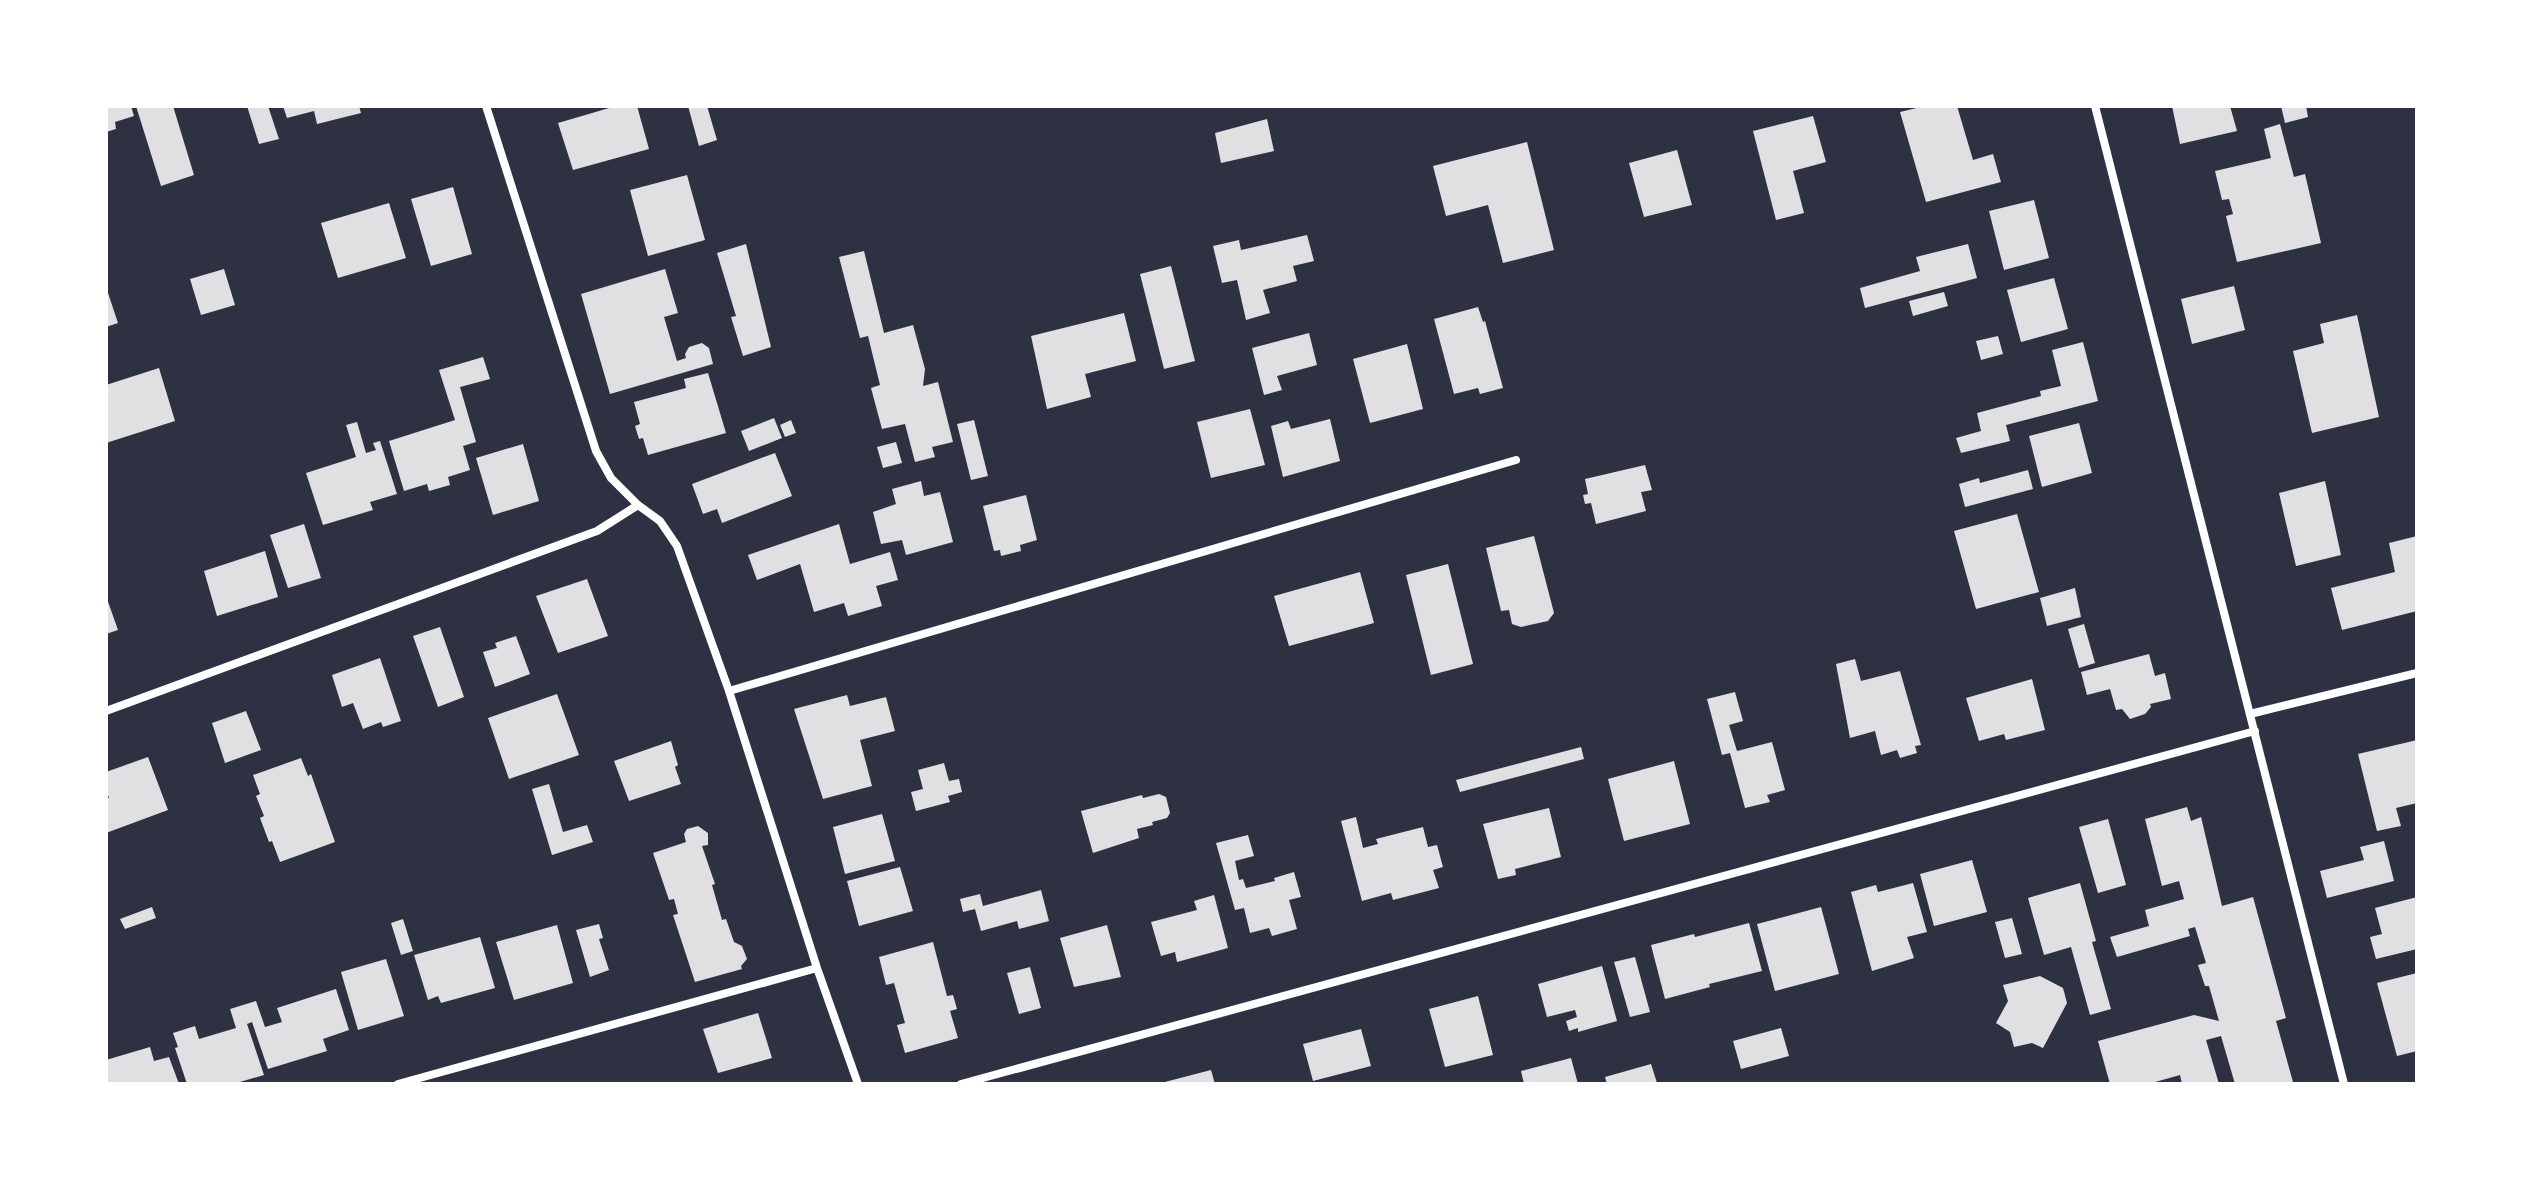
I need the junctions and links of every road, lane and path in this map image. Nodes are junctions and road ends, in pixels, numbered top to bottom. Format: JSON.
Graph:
{"nodes":[{"id":1,"x":486,"y":106,"type":"edge"},
{"id":2,"x":2095,"y":106,"type":"edge"},
{"id":3,"x":1516,"y":460,"type":"dead end"},
{"id":4,"x":638,"y":505,"type":"junction"},
{"id":5,"x":2417,"y":673,"type":"edge"},
{"id":6,"x":729,"y":691,"type":"junction"},
{"id":7,"x":106,"y":711,"type":"edge"},
{"id":8,"x":2250,"y":714,"type":"junction"},
{"id":9,"x":2255,"y":731,"type":"junction"},
{"id":10,"x":817,"y":968,"type":"junction"},
{"id":11,"x":398,"y":1084,"type":"edge"},
{"id":12,"x":858,"y":1084,"type":"edge"},
{"id":13,"x":961,"y":1084,"type":"edge"},
{"id":14,"x":2344,"y":1084,"type":"edge"}],
"edges":[{"from":1,"to":4,"type":"street"},
{"from":2,"to":8,"type":"street"},
{"from":3,"to":6,"type":"street"},
{"from":4,"to":6,"type":"street"},
{"from":4,"to":7,"type":"street"},
{"from":5,"to":8,"type":"street"},
{"from":6,"to":10,"type":"street"},
{"from":8,"to":9,"type":"street"},
{"from":9,"to":13,"type":"street"},
{"from":9,"to":14,"type":"street"},
{"from":10,"to":11,"type":"street"},
{"from":10,"to":12,"type":"street"}]}
